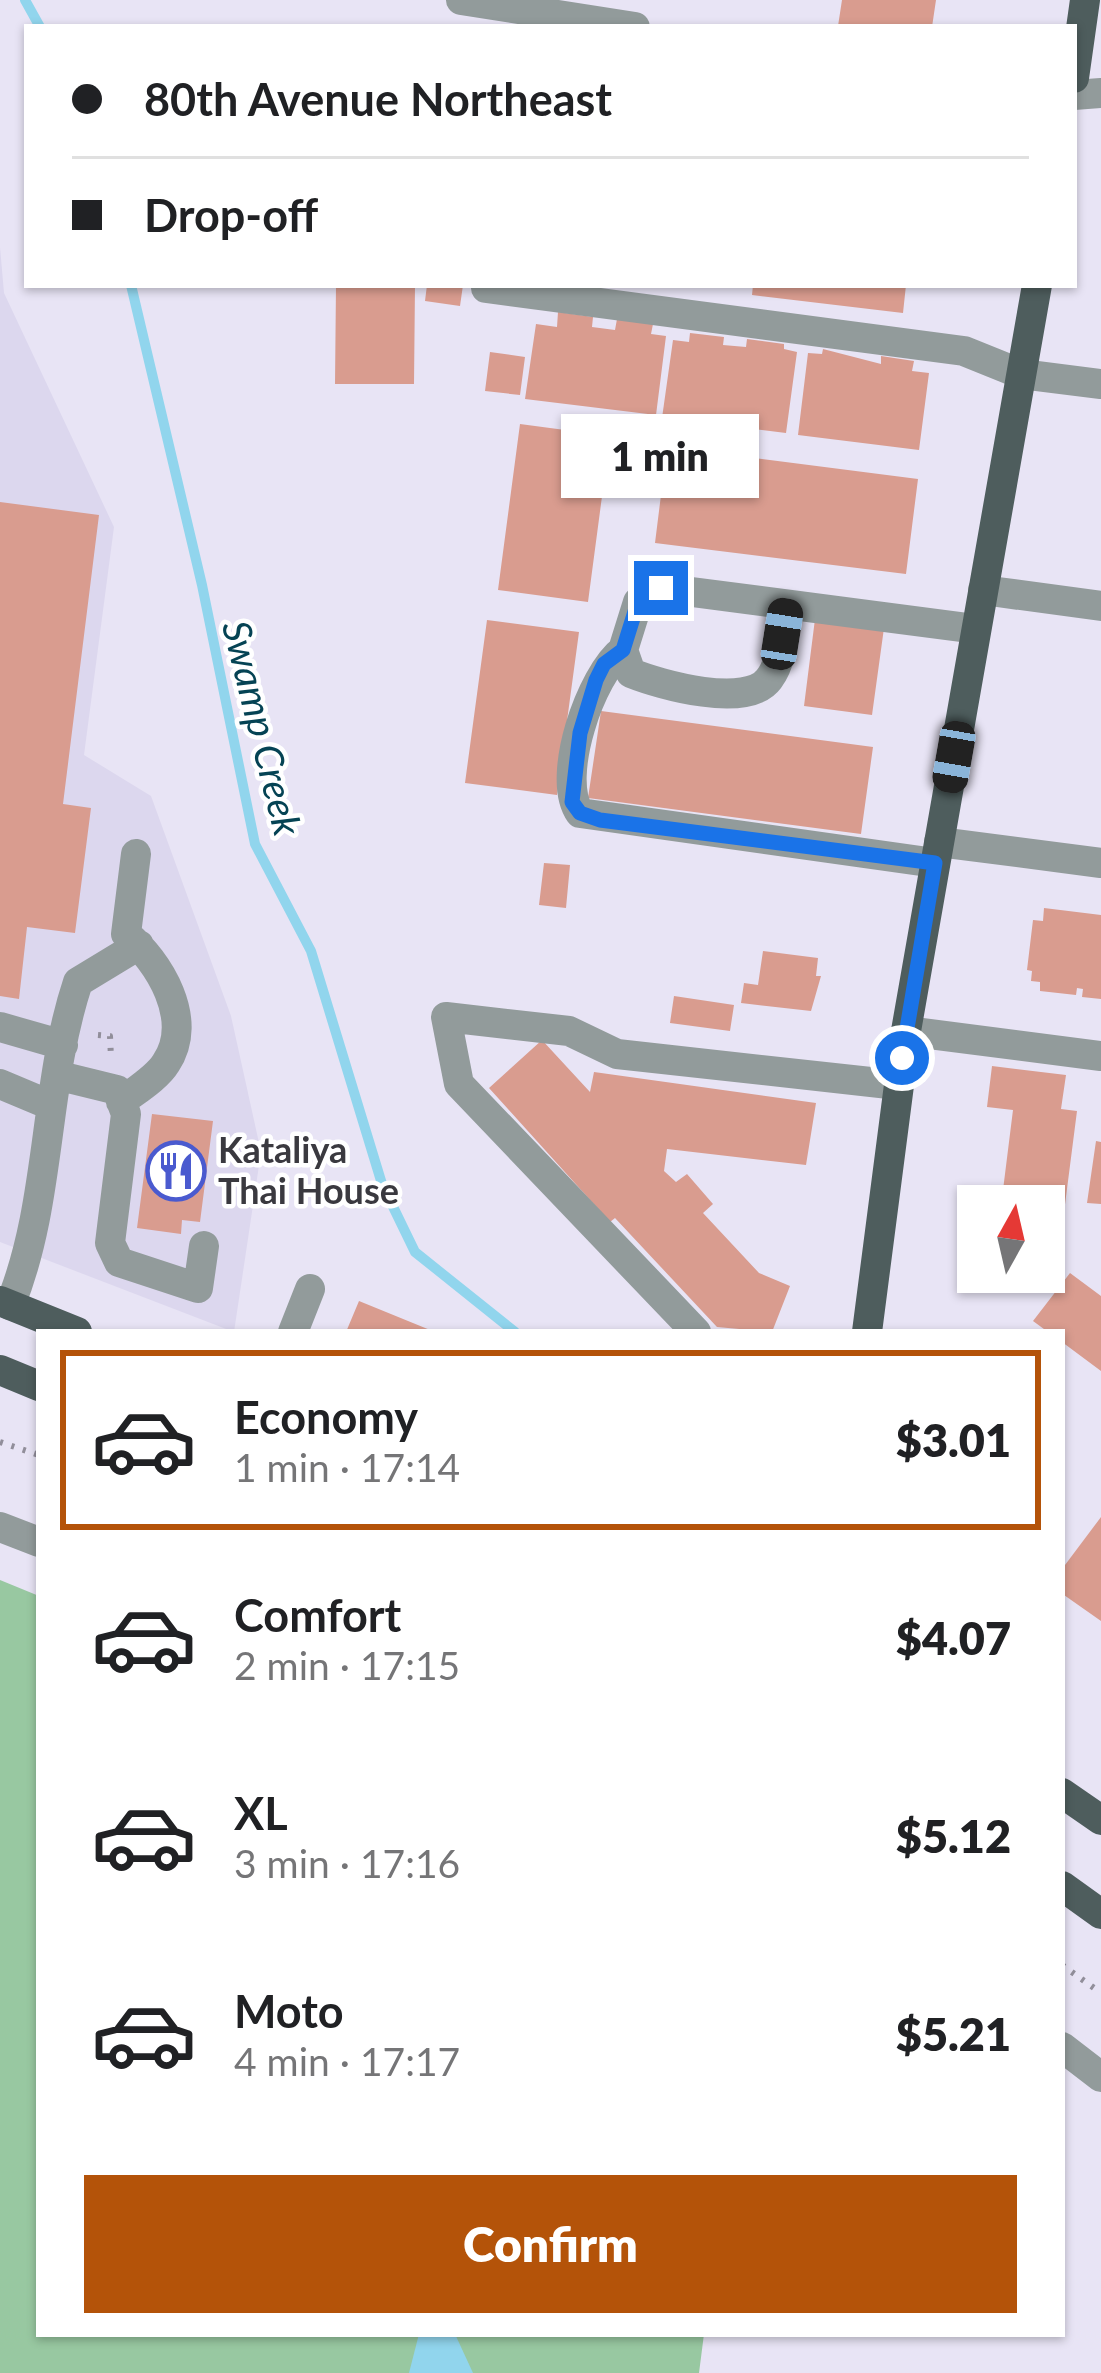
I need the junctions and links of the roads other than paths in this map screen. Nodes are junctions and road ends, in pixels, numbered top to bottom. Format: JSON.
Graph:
{"nodes":[{"id":1,"x":461,"y":0,"type":"edge"},
{"id":2,"x":1085,"y":0,"type":"edge"},
{"id":3,"x":615,"y":24,"type":"edge"},
{"id":4,"x":1077,"y":57,"type":"edge"},
{"id":5,"x":486,"y":288,"type":"edge"},
{"id":6,"x":1036,"y":288,"type":"edge"},
{"id":7,"x":1021,"y":374,"type":"junction"},
{"id":8,"x":1101,"y":384,"type":"edge"},
{"id":9,"x":983,"y":590,"type":"junction"},
{"id":10,"x":787,"y":604,"type":"junction"},
{"id":11,"x":1101,"y":606,"type":"edge"},
{"id":12,"x":976,"y":629,"type":"junction"},
{"id":13,"x":623,"y":650,"type":"junction"},
{"id":14,"x":937,"y":853,"type":"junction"},
{"id":15,"x":136,"y":854,"type":"dead end"},
{"id":16,"x":1101,"y":863,"type":"edge"},
{"id":17,"x":140,"y":945,"type":"junction"},
{"id":18,"x":0,"y":1027,"type":"edge"},
{"id":19,"x":906,"y":1031,"type":"junction"},
{"id":20,"x":1101,"y":1056,"type":"edge"},
{"id":21,"x":58,"y":1076,"type":"junction"},
{"id":22,"x":0,"y":1084,"type":"edge"},
{"id":23,"x":898,"y":1085,"type":"junction"},
{"id":24,"x":121,"y":1102,"type":"junction"},
{"id":25,"x":204,"y":1246,"type":"dead end"},
{"id":26,"x":310,"y":1289,"type":"dead end"},
{"id":27,"x":5,"y":1303,"type":"edge"},
{"id":28,"x":70,"y":1329,"type":"edge"},
{"id":29,"x":294,"y":1329,"type":"edge"},
{"id":30,"x":693,"y":1329,"type":"edge"},
{"id":31,"x":868,"y":1329,"type":"edge"},
{"id":32,"x":0,"y":1370,"type":"edge"},
{"id":33,"x":36,"y":1385,"type":"edge"},
{"id":34,"x":0,"y":1527,"type":"edge"},
{"id":35,"x":36,"y":1541,"type":"edge"},
{"id":36,"x":1065,"y":1794,"type":"edge"},
{"id":37,"x":1101,"y":1820,"type":"edge"},
{"id":38,"x":1065,"y":1888,"type":"edge"},
{"id":39,"x":1101,"y":1914,"type":"edge"},
{"id":40,"x":1065,"y":2049,"type":"edge"},
{"id":41,"x":1101,"y":2077,"type":"edge"}],
"edges":[{"from":1,"to":3,"type":"street"},
{"from":2,"to":4,"type":"main road"},
{"from":5,"to":7,"type":"street"},
{"from":6,"to":7,"type":"main road"},
{"from":7,"to":8,"type":"street"},
{"from":7,"to":9,"type":"main road"},
{"from":9,"to":11,"type":"street"},
{"from":9,"to":12,"type":"main road"},
{"from":10,"to":12,"type":"street"},
{"from":10,"to":13,"type":"street"},
{"from":10,"to":13,"type":"street"},
{"from":12,"to":14,"type":"main road"},
{"from":13,"to":14,"type":"street"},
{"from":14,"to":16,"type":"street"},
{"from":14,"to":19,"type":"main road"},
{"from":15,"to":17,"type":"street"},
{"from":17,"to":21,"type":"street"},
{"from":17,"to":24,"type":"street"},
{"from":18,"to":21,"type":"street"},
{"from":19,"to":20,"type":"street"},
{"from":19,"to":23,"type":"main road"},
{"from":21,"to":22,"type":"street"},
{"from":21,"to":24,"type":"street"},
{"from":21,"to":27,"type":"street"},
{"from":23,"to":30,"type":"street"},
{"from":23,"to":31,"type":"main road"},
{"from":24,"to":25,"type":"street"},
{"from":26,"to":29,"type":"street"},
{"from":27,"to":28,"type":"main road"},
{"from":32,"to":33,"type":"main road"},
{"from":34,"to":35,"type":"street"},
{"from":36,"to":37,"type":"main road"},
{"from":38,"to":39,"type":"main road"},
{"from":40,"to":41,"type":"street"}]}
